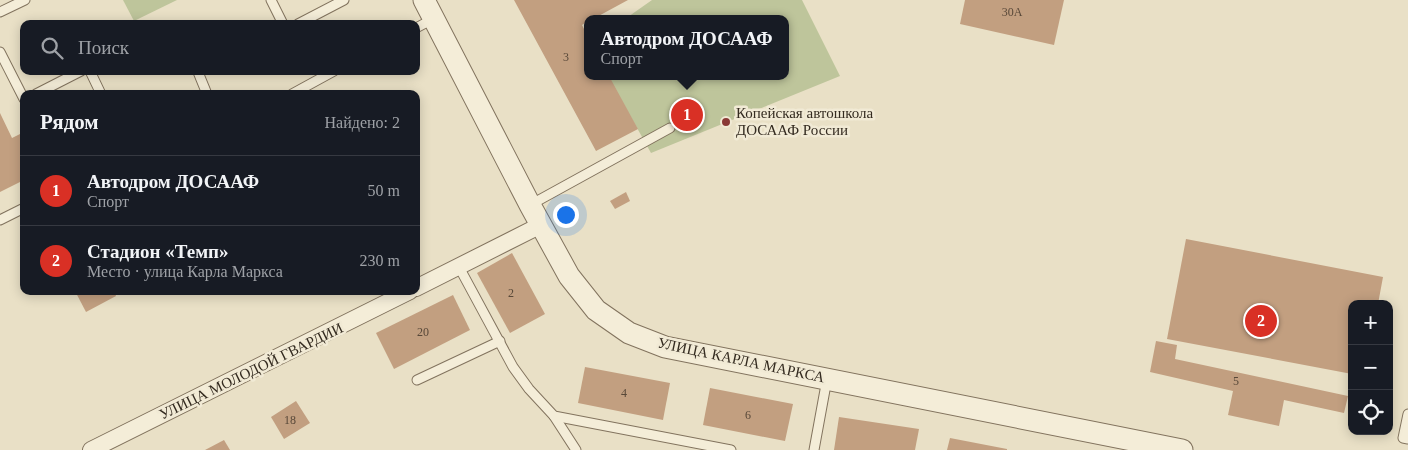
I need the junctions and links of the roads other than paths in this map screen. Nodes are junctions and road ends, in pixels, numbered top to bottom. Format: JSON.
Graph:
{"nodes":[{"id":1,"x":25,"y":0,"type":"edge"},
{"id":2,"x":271,"y":0,"type":"edge"},
{"id":3,"x":344,"y":0,"type":"edge"},
{"id":4,"x":424,"y":0,"type":"edge"},
{"id":5,"x":0,"y":12,"type":"edge"},
{"id":6,"x":281,"y":20,"type":"edge"},
{"id":7,"x":306,"y":20,"type":"edge"},
{"id":8,"x":425,"y":24,"type":"edge"},
{"id":9,"x":0,"y":52,"type":"edge"},
{"id":10,"x":73,"y":75,"type":"edge"},
{"id":11,"x":92,"y":75,"type":"edge"},
{"id":12,"x":199,"y":75,"type":"edge"},
{"id":13,"x":327,"y":75,"type":"edge"},
{"id":14,"x":44,"y":90,"type":"edge"},
{"id":15,"x":99,"y":90,"type":"edge"},
{"id":16,"x":206,"y":90,"type":"edge"},
{"id":17,"x":299,"y":90,"type":"edge"},
{"id":18,"x":20,"y":91,"type":"edge"},
{"id":19,"x":670,"y":128,"type":"dead end"},
{"id":20,"x":530,"y":205,"type":"junction"},
{"id":21,"x":20,"y":210,"type":"edge"},
{"id":22,"x":0,"y":220,"type":"edge"},
{"id":23,"x":541,"y":225,"type":"junction"},
{"id":24,"x":459,"y":267,"type":"junction"},
{"id":25,"x":420,"y":286,"type":"edge"},
{"id":26,"x":402,"y":295,"type":"edge"},
{"id":27,"x":500,"y":342,"type":"junction"},
{"id":28,"x":827,"y":379,"type":"junction"},
{"id":29,"x":417,"y":380,"type":"dead end"},
{"id":30,"x":1408,"y":414,"type":"edge"},
{"id":31,"x":554,"y":416,"type":"junction"},
{"id":32,"x":1408,"y":439,"type":"edge"},
{"id":33,"x":1133,"y":445,"type":"edge"},
{"id":34,"x":91,"y":450,"type":"edge"},
{"id":35,"x":576,"y":450,"type":"edge"},
{"id":36,"x":731,"y":450,"type":"edge"},
{"id":37,"x":814,"y":450,"type":"edge"},
{"id":38,"x":1182,"y":450,"type":"edge"}],
"edges":[{"from":1,"to":5,"type":"lane"},
{"from":2,"to":6,"type":"lane"},
{"from":3,"to":7,"type":"lane"},
{"from":4,"to":8,"type":"street","name":"УЛИЦА КАРЛА МАРКСА"},
{"from":8,"to":20,"type":"street","name":"УЛИЦА КАРЛА МАРКСА"},
{"from":9,"to":18,"type":"lane"},
{"from":10,"to":14,"type":"lane"},
{"from":11,"to":15,"type":"lane"},
{"from":12,"to":16,"type":"lane"},
{"from":13,"to":17,"type":"lane"},
{"from":19,"to":20,"type":"lane"},
{"from":20,"to":23,"type":"street","name":"УЛИЦА КАРЛА МАРКСА"},
{"from":21,"to":22,"type":"lane"},
{"from":23,"to":24,"type":"street"},
{"from":23,"to":28,"type":"street","name":"УЛИЦА КАРЛА МАРКСА"},
{"from":24,"to":25,"type":"street"},
{"from":24,"to":27,"type":"lane"},
{"from":26,"to":34,"type":"street","name":"УЛИЦА МОЛОДОЙ ГВАРДИИ"},
{"from":27,"to":29,"type":"lane"},
{"from":27,"to":31,"type":"lane"},
{"from":28,"to":33,"type":"street","name":"УЛИЦА КАРЛА МАРКСА"},
{"from":28,"to":37,"type":"lane"},
{"from":30,"to":32,"type":"lane"},
{"from":31,"to":35,"type":"lane"},
{"from":31,"to":36,"type":"lane"},
{"from":33,"to":38,"type":"street","name":"УЛИЦА КАРЛА МАРКСА"}]}
